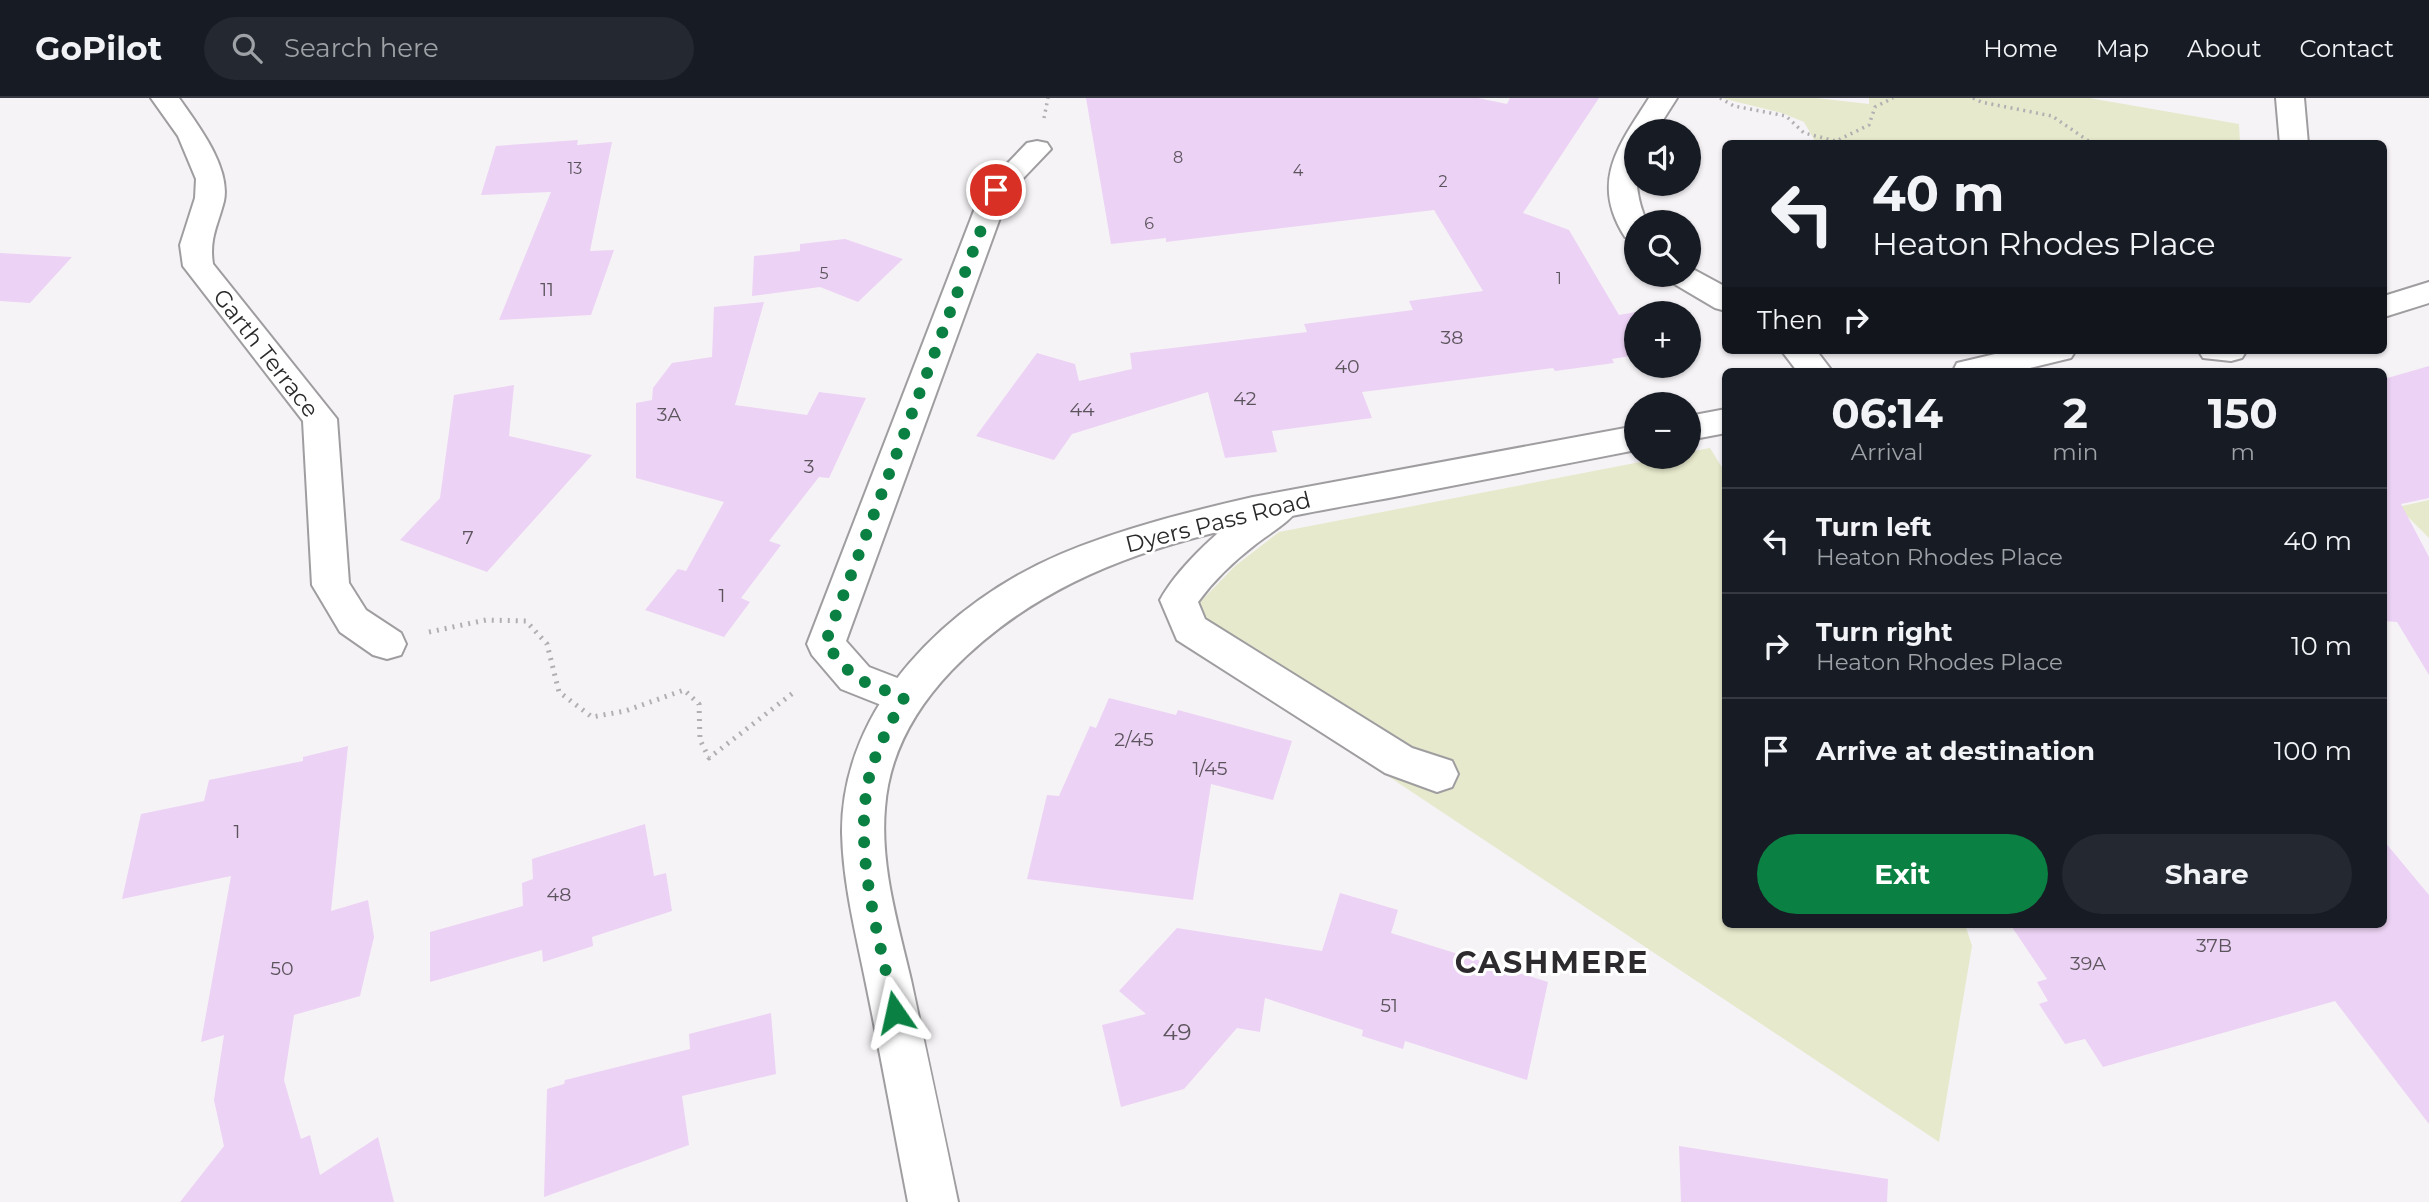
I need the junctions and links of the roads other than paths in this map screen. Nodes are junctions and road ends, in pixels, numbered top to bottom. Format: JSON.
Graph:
{"nodes":[{"id":1,"x":166,"y":98,"type":"edge"},
{"id":2,"x":1663,"y":98,"type":"edge"},
{"id":3,"x":2290,"y":98,"type":"edge"},
{"id":4,"x":1650,"y":119,"type":"edge"},
{"id":5,"x":2294,"y":140,"type":"edge"},
{"id":6,"x":1037,"y":149,"type":"dead end"},
{"id":7,"x":1624,"y":170,"type":"edge"},
{"id":8,"x":1628,"y":210,"type":"edge"},
{"id":9,"x":1701,"y":286,"type":"edge"},
{"id":10,"x":2429,"y":292,"type":"edge"},
{"id":11,"x":1722,"y":299,"type":"edge"},
{"id":12,"x":2387,"y":306,"type":"edge"},
{"id":13,"x":1801,"y":354,"type":"edge"},
{"id":14,"x":2043,"y":354,"type":"edge"},
{"id":15,"x":1813,"y":368,"type":"edge"},
{"id":16,"x":1982,"y":368,"type":"edge"},
{"id":17,"x":1722,"y":422,"type":"edge"},
{"id":18,"x":1701,"y":426,"type":"edge"},
{"id":19,"x":1624,"y":440,"type":"edge"},
{"id":20,"x":1283,"y":505,"type":"junction"},
{"id":21,"x":387,"y":644,"type":"road end"},
{"id":22,"x":904,"y":698,"type":"junction"},
{"id":23,"x":1437,"y":774,"type":"dead end"},
{"id":24,"x":933,"y":1202,"type":"edge"}],
"edges":[{"from":1,"to":21,"type":"street","name":"Garth Terrace"},
{"from":2,"to":4,"type":"street"},
{"from":3,"to":5,"type":"street"},
{"from":6,"to":22,"type":"street"},
{"from":7,"to":8,"type":"street"},
{"from":9,"to":11,"type":"street"},
{"from":10,"to":12,"type":"street"},
{"from":13,"to":15,"type":"street"},
{"from":14,"to":16,"type":"street"},
{"from":17,"to":18,"type":"street"},
{"from":19,"to":20,"type":"street","name":"Dyers Pass Road"},
{"from":20,"to":22,"type":"street","name":"Dyers Pass Road"},
{"from":20,"to":23,"type":"street"},
{"from":22,"to":24,"type":"street","name":"Dyers Pass Road"}]}
